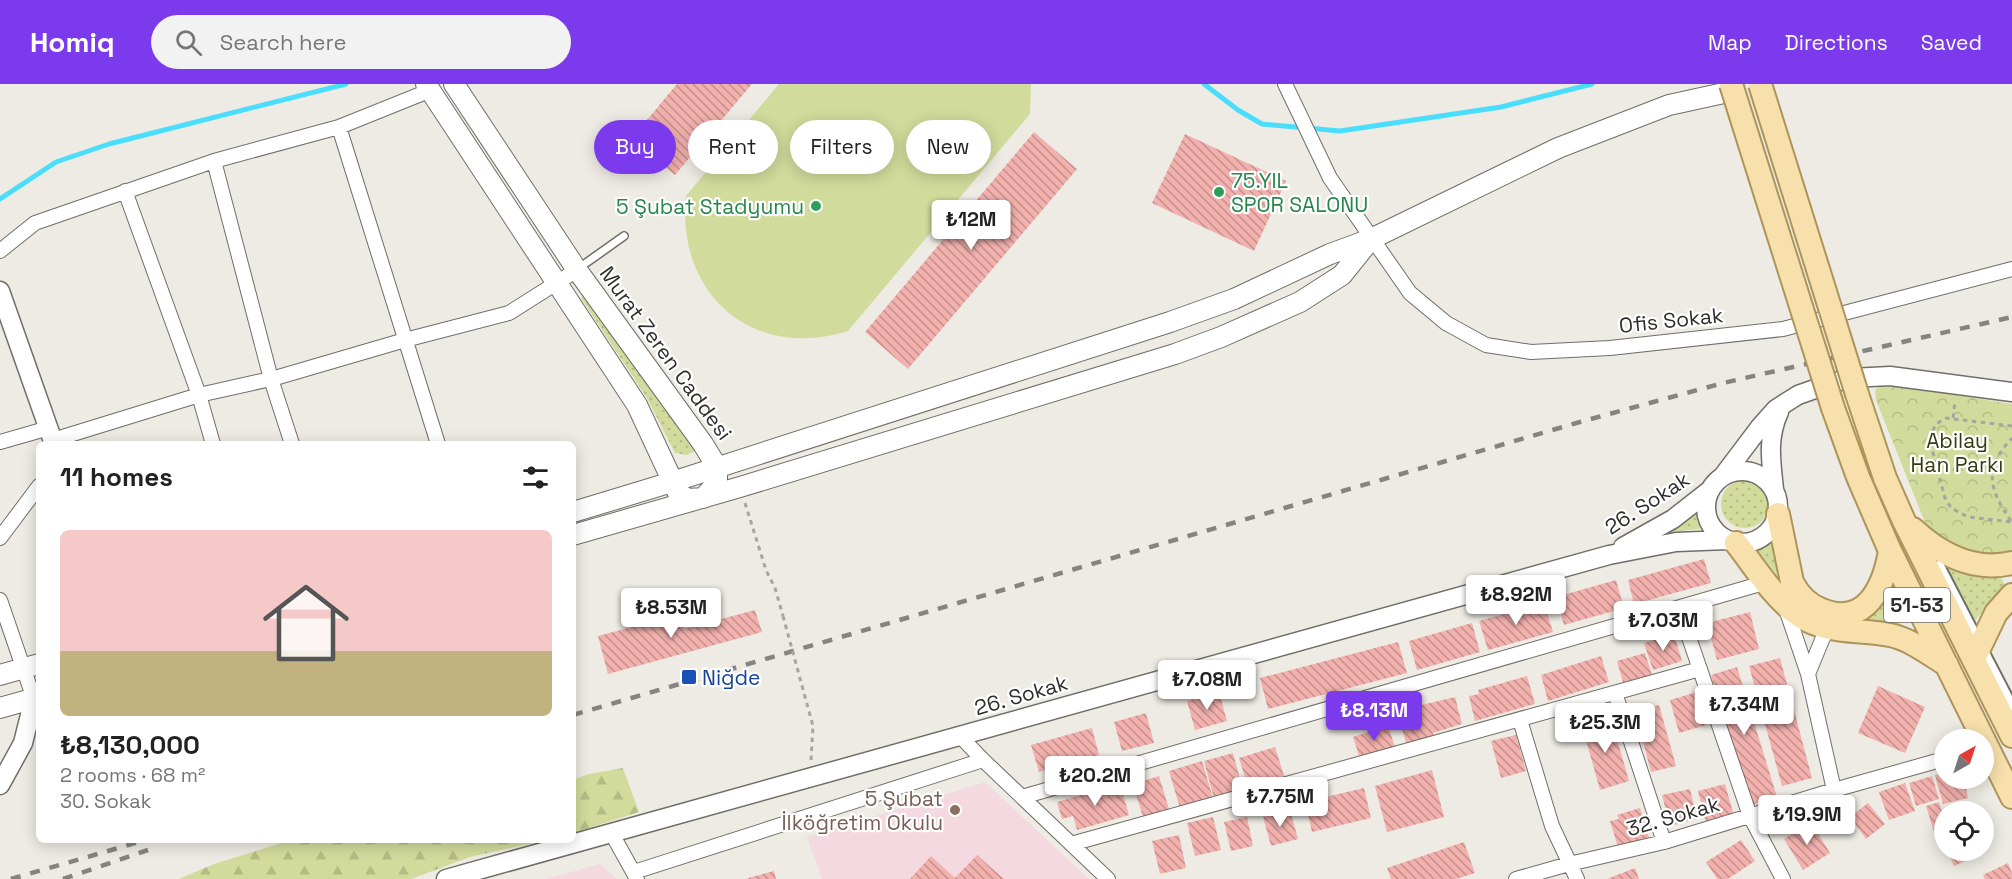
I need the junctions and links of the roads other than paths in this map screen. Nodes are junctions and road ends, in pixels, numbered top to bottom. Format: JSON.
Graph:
{"nodes":[{"id":1,"x":454,"y":84,"type":"edge"},
{"id":2,"x":1285,"y":84,"type":"edge"},
{"id":3,"x":1760,"y":84,"type":"edge"},
{"id":4,"x":428,"y":87,"type":"edge"},
{"id":5,"x":1732,"y":87,"type":"edge"},
{"id":6,"x":339,"y":127,"type":"junction"},
{"id":7,"x":214,"y":161,"type":"junction"},
{"id":8,"x":125,"y":191,"type":"junction"},
{"id":9,"x":624,"y":236,"type":"dead end"},
{"id":10,"x":1371,"y":239,"type":"junction"},
{"id":11,"x":0,"y":251,"type":"edge"},
{"id":12,"x":2012,"y":269,"type":"edge"},
{"id":13,"x":577,"y":270,"type":"junction"},
{"id":14,"x":558,"y":284,"type":"junction"},
{"id":15,"x":0,"y":291,"type":"edge"},
{"id":16,"x":405,"y":340,"type":"junction"},
{"id":17,"x":271,"y":379,"type":"junction"},
{"id":18,"x":2012,"y":392,"type":"edge"},
{"id":19,"x":199,"y":396,"type":"junction"},
{"id":20,"x":1784,"y":404,"type":"junction"},
{"id":21,"x":52,"y":437,"type":"edge"},
{"id":22,"x":212,"y":441,"type":"edge"},
{"id":23,"x":291,"y":441,"type":"edge"},
{"id":24,"x":437,"y":441,"type":"edge"},
{"id":25,"x":0,"y":442,"type":"edge"},
{"id":26,"x":717,"y":467,"type":"junction"},
{"id":27,"x":1723,"y":476,"type":"junction"},
{"id":28,"x":672,"y":482,"type":"junction"},
{"id":29,"x":1774,"y":489,"type":"junction"},
{"id":30,"x":36,"y":490,"type":"edge"},
{"id":31,"x":1710,"y":490,"type":"junction"},
{"id":32,"x":703,"y":498,"type":"junction"},
{"id":33,"x":576,"y":511,"type":"edge"},
{"id":34,"x":1778,"y":514,"type":"junction"},
{"id":35,"x":1917,"y":529,"type":"junction"},
{"id":36,"x":576,"y":534,"type":"edge"},
{"id":37,"x":0,"y":538,"type":"edge"},
{"id":38,"x":1731,"y":542,"type":"junction"},
{"id":39,"x":1890,"y":551,"type":"junction"},
{"id":40,"x":1608,"y":555,"type":"junction"},
{"id":41,"x":2012,"y":563,"type":"edge"},
{"id":42,"x":1767,"y":582,"type":"junction"},
{"id":43,"x":2012,"y":595,"type":"edge"},
{"id":44,"x":0,"y":600,"type":"edge"},
{"id":45,"x":1785,"y":604,"type":"junction"},
{"id":46,"x":1679,"y":608,"type":"junction"},
{"id":47,"x":1827,"y":628,"type":"junction"},
{"id":48,"x":1977,"y":653,"type":"junction"},
{"id":49,"x":1947,"y":665,"type":"junction"},
{"id":50,"x":31,"y":666,"type":"edge"},
{"id":51,"x":1700,"y":669,"type":"junction"},
{"id":52,"x":1808,"y":674,"type":"junction"},
{"id":53,"x":0,"y":675,"type":"edge"},
{"id":54,"x":1615,"y":693,"type":"junction"},
{"id":55,"x":36,"y":698,"type":"edge"},
{"id":56,"x":2012,"y":707,"type":"edge"},
{"id":57,"x":0,"y":708,"type":"edge"},
{"id":58,"x":1520,"y":720,"type":"junction"},
{"id":59,"x":1976,"y":729,"type":"edge"},
{"id":60,"x":960,"y":736,"type":"junction"},
{"id":61,"x":2012,"y":736,"type":"edge"},
{"id":62,"x":983,"y":760,"type":"junction"},
{"id":63,"x":1934,"y":762,"type":"edge"},
{"id":64,"x":1994,"y":764,"type":"edge"},
{"id":65,"x":0,"y":785,"type":"edge"},
{"id":66,"x":1834,"y":789,"type":"junction"},
{"id":67,"x":1022,"y":797,"type":"junction"},
{"id":68,"x":2012,"y":797,"type":"edge"},
{"id":69,"x":1750,"y":816,"type":"junction"},
{"id":70,"x":612,"y":834,"type":"junction"},
{"id":71,"x":1664,"y":842,"type":"junction"},
{"id":72,"x":1071,"y":844,"type":"junction"},
{"id":73,"x":1569,"y":864,"type":"junction"},
{"id":74,"x":636,"y":875,"type":"edge"},
{"id":75,"x":446,"y":879,"type":"edge"},
{"id":76,"x":1108,"y":879,"type":"edge"},
{"id":77,"x":1516,"y":879,"type":"edge"},
{"id":78,"x":1577,"y":879,"type":"edge"},
{"id":79,"x":1783,"y":879,"type":"edge"}],
"edges":[{"from":1,"to":13,"type":"main road","name":"Murat Zeren Caddesi"},
{"from":2,"to":10,"type":"street","name":"Ofis Sokak"},
{"from":3,"to":35,"type":"main road","number":"51-53","bridge":true},
{"from":4,"to":6,"type":"street"},
{"from":4,"to":14,"type":"main road"},
{"from":5,"to":10,"type":"main road"},
{"from":5,"to":39,"type":"main road","number":"51-53","bridge":true},
{"from":6,"to":7,"type":"street"},
{"from":6,"to":16,"type":"street"},
{"from":7,"to":8,"type":"street"},
{"from":7,"to":17,"type":"street"},
{"from":8,"to":11,"type":"street"},
{"from":8,"to":19,"type":"street"},
{"from":9,"to":13,"type":"lane"},
{"from":10,"to":12,"type":"street","name":"Ofis Sokak"},
{"from":10,"to":26,"type":"main road"},
{"from":10,"to":32,"type":"main road"},
{"from":13,"to":14,"type":"street"},
{"from":13,"to":26,"type":"main road","name":"Murat Zeren Caddesi"},
{"from":14,"to":16,"type":"street"},
{"from":14,"to":28,"type":"main road"},
{"from":15,"to":21,"type":"street"},
{"from":16,"to":17,"type":"street"},
{"from":16,"to":24,"type":"street"},
{"from":17,"to":19,"type":"street"},
{"from":17,"to":23,"type":"street"},
{"from":18,"to":20,"type":"street","name":"26. Sokak"},
{"from":19,"to":21,"type":"street"},
{"from":19,"to":22,"type":"street"},
{"from":20,"to":27,"type":"street","name":"26. Sokak"},
{"from":20,"to":29,"type":"street"},
{"from":21,"to":25,"type":"street"},
{"from":26,"to":28,"type":"main road"},
{"from":26,"to":32,"type":"main road","name":"Murat Zeren Caddesi"},
{"from":27,"to":29,"type":"street"},
{"from":27,"to":31,"type":"street"},
{"from":28,"to":32,"type":"main road"},
{"from":28,"to":33,"type":"main road"},
{"from":29,"to":34,"type":"street"},
{"from":30,"to":37,"type":"street"},
{"from":31,"to":38,"type":"street"},
{"from":31,"to":40,"type":"street","name":"26. Sokak"},
{"from":32,"to":36,"type":"main road"},
{"from":34,"to":38,"type":"street"},
{"from":34,"to":39,"type":"main road"},
{"from":35,"to":41,"type":"main road"},
{"from":35,"to":48,"type":"main road","number":"51-53"},
{"from":38,"to":40,"type":"street","name":"26. Sokak"},
{"from":38,"to":42,"type":"main road"},
{"from":39,"to":49,"type":"main road","number":"51-53"},
{"from":40,"to":60,"type":"street","name":"26. Sokak"},
{"from":42,"to":45,"type":"main road"},
{"from":42,"to":46,"type":"street"},
{"from":43,"to":48,"type":"main road"},
{"from":44,"to":50,"type":"street"},
{"from":45,"to":47,"type":"main road"},
{"from":45,"to":52,"type":"street"},
{"from":46,"to":51,"type":"street"},
{"from":46,"to":67,"type":"street"},
{"from":47,"to":49,"type":"main road"},
{"from":47,"to":52,"type":"street"},
{"from":48,"to":56,"type":"street"},
{"from":48,"to":61,"type":"main road","number":"51-53"},
{"from":49,"to":59,"type":"main road","number":"51-53"},
{"from":50,"to":53,"type":"main road"},
{"from":50,"to":55,"type":"street"},
{"from":51,"to":54,"type":"street"},
{"from":51,"to":69,"type":"street"},
{"from":52,"to":66,"type":"street"},
{"from":54,"to":58,"type":"street"},
{"from":54,"to":71,"type":"street"},
{"from":55,"to":57,"type":"main road"},
{"from":55,"to":65,"type":"street"},
{"from":58,"to":72,"type":"street"},
{"from":58,"to":73,"type":"street"},
{"from":60,"to":62,"type":"street"},
{"from":60,"to":70,"type":"street","name":"26. Sokak"},
{"from":62,"to":67,"type":"street"},
{"from":62,"to":74,"type":"street"},
{"from":63,"to":66,"type":"street","name":"32. Sokak"},
{"from":64,"to":68,"type":"main road","number":"51-53"},
{"from":66,"to":69,"type":"street","name":"32. Sokak"},
{"from":67,"to":72,"type":"street"},
{"from":69,"to":71,"type":"street","name":"32. Sokak"},
{"from":69,"to":79,"type":"street"},
{"from":70,"to":74,"type":"street"},
{"from":70,"to":75,"type":"street","name":"26. Sokak"},
{"from":71,"to":73,"type":"street","name":"32. Sokak"},
{"from":72,"to":76,"type":"street"},
{"from":73,"to":77,"type":"street","name":"32. Sokak"},
{"from":73,"to":78,"type":"street"}]}
